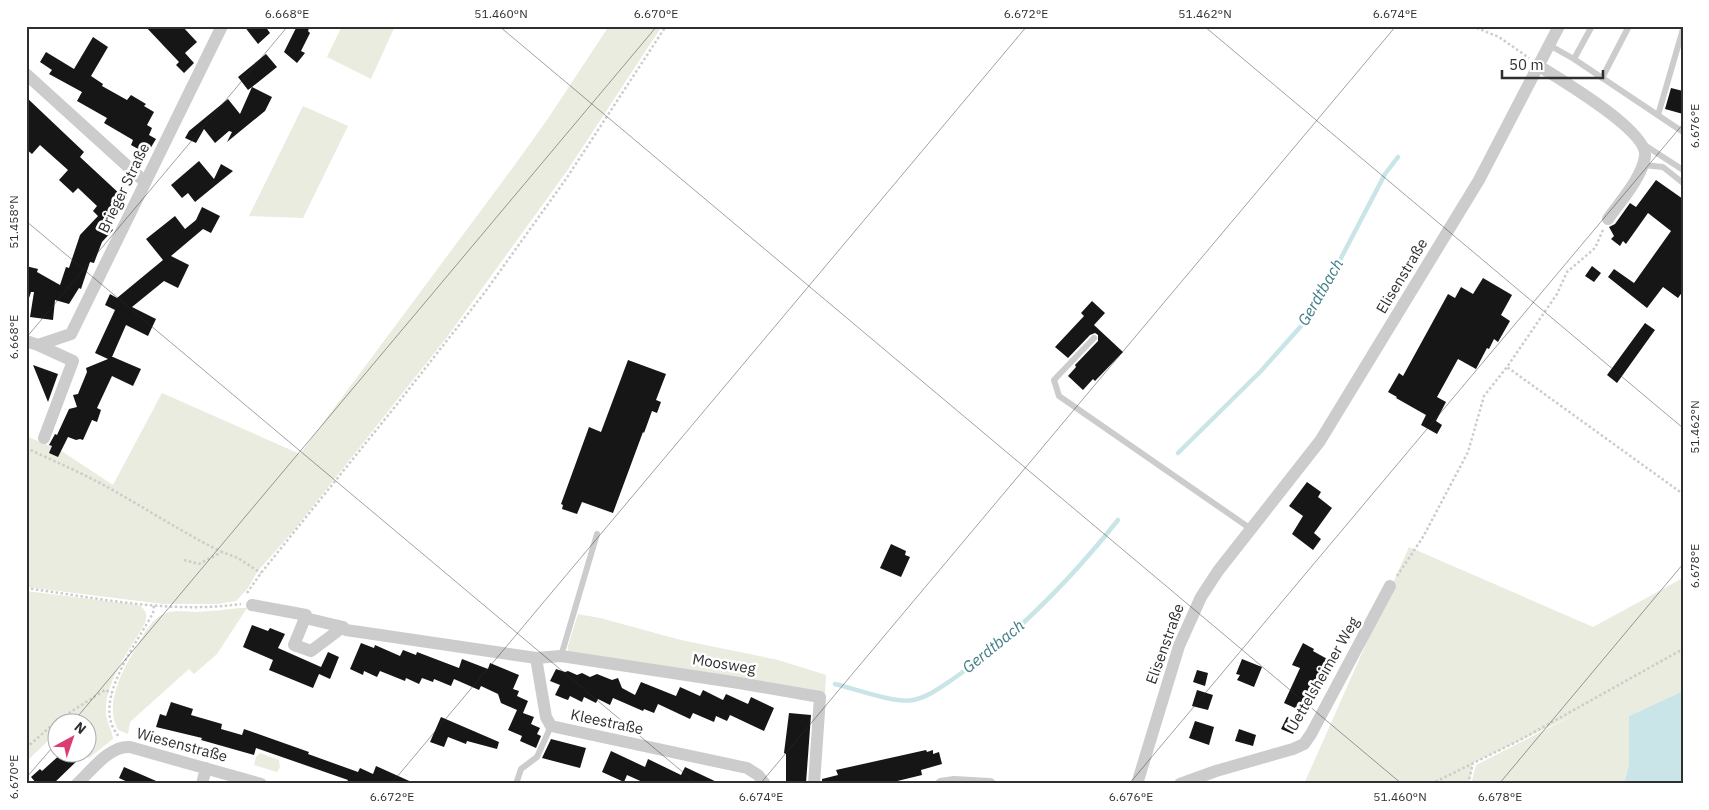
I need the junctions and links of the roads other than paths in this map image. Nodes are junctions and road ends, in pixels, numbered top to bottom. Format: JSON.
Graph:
{"nodes":[{"id":1,"x":1559,"y":26,"type":"edge"},
{"id":2,"x":1592,"y":26,"type":"edge"},
{"id":3,"x":1629,"y":26,"type":"edge"},
{"id":4,"x":218,"y":28,"type":"edge"},
{"id":5,"x":1683,"y":29,"type":"edge"},
{"id":6,"x":1549,"y":45,"type":"junction"},
{"id":7,"x":1574,"y":59,"type":"junction"},
{"id":8,"x":1539,"y":66,"type":"junction"},
{"id":9,"x":26,"y":74,"type":"edge"},
{"id":10,"x":1602,"y":78,"type":"junction"},
{"id":11,"x":1658,"y":115,"type":"junction"},
{"id":12,"x":1683,"y":132,"type":"edge"},
{"id":13,"x":1642,"y":143,"type":"junction"},
{"id":14,"x":1643,"y":165,"type":"junction"},
{"id":15,"x":1683,"y":170,"type":"edge"},
{"id":16,"x":145,"y":182,"type":"junction"},
{"id":17,"x":1683,"y":183,"type":"edge"},
{"id":18,"x":1608,"y":219,"type":"road end"},
{"id":19,"x":1094,"y":338,"type":"dead end"},
{"id":20,"x":32,"y":343,"type":"edge"},
{"id":21,"x":44,"y":438,"type":"dead end"},
{"id":22,"x":1251,"y":529,"type":"junction"},
{"id":23,"x":597,"y":534,"type":"dead end"},
{"id":24,"x":1390,"y":586,"type":"road end"},
{"id":25,"x":252,"y":605,"type":"dead end"},
{"id":26,"x":305,"y":618,"type":"junction"},
{"id":27,"x":343,"y":627,"type":"junction"},
{"id":28,"x":561,"y":656,"type":"junction"},
{"id":29,"x":536,"y":658,"type":"junction"},
{"id":30,"x":551,"y":726,"type":"junction"},
{"id":31,"x":206,"y":768,"type":"junction"},
{"id":32,"x":77,"y":784,"type":"edge"},
{"id":33,"x":202,"y":784,"type":"edge"},
{"id":34,"x":260,"y":784,"type":"edge"},
{"id":35,"x":516,"y":784,"type":"edge"},
{"id":36,"x":765,"y":784,"type":"edge"},
{"id":37,"x":814,"y":784,"type":"edge"},
{"id":38,"x":941,"y":784,"type":"edge"},
{"id":39,"x":990,"y":784,"type":"edge"},
{"id":40,"x":1137,"y":784,"type":"edge"},
{"id":41,"x":1180,"y":784,"type":"edge"}],
"edges":[{"from":1,"to":6,"type":"street","name":"Elisenstraße"},
{"from":2,"to":7,"type":"lane"},
{"from":3,"to":10,"type":"lane"},
{"from":4,"to":16,"type":"street","name":"Brieger Straße"},
{"from":5,"to":11,"type":"lane"},
{"from":6,"to":7,"type":"lane"},
{"from":6,"to":8,"type":"street","name":"Elisenstraße"},
{"from":7,"to":10,"type":"lane"},
{"from":8,"to":13,"type":"street"},
{"from":8,"to":22,"type":"street","name":"Elisenstraße"},
{"from":9,"to":16,"type":"street"},
{"from":10,"to":11,"type":"lane"},
{"from":11,"to":12,"type":"lane"},
{"from":13,"to":14,"type":"street"},
{"from":13,"to":15,"type":"lane"},
{"from":14,"to":17,"type":"lane"},
{"from":14,"to":18,"type":"street"},
{"from":16,"to":20,"type":"street","name":"Brieger Straße"},
{"from":19,"to":22,"type":"lane"},
{"from":20,"to":21,"type":"street","name":"Brieger Straße"},
{"from":22,"to":40,"type":"street","name":"Elisenstraße"},
{"from":23,"to":28,"type":"lane"},
{"from":24,"to":41,"type":"street","name":"Uettelsheimer Weg"},
{"from":25,"to":26,"type":"street"},
{"from":26,"to":27,"type":"street"},
{"from":26,"to":27,"type":"street"},
{"from":27,"to":29,"type":"street"},
{"from":28,"to":29,"type":"street","name":"Moosweg"},
{"from":28,"to":37,"type":"street","name":"Moosweg"},
{"from":29,"to":30,"type":"street","name":"Kleestraße"},
{"from":30,"to":35,"type":"lane"},
{"from":30,"to":36,"type":"street","name":"Kleestraße"},
{"from":31,"to":32,"type":"street","name":"Wiesenstraße"},
{"from":31,"to":33,"type":"street"},
{"from":31,"to":34,"type":"street","name":"Wiesenstraße"},
{"from":38,"to":39,"type":"street"}]}
